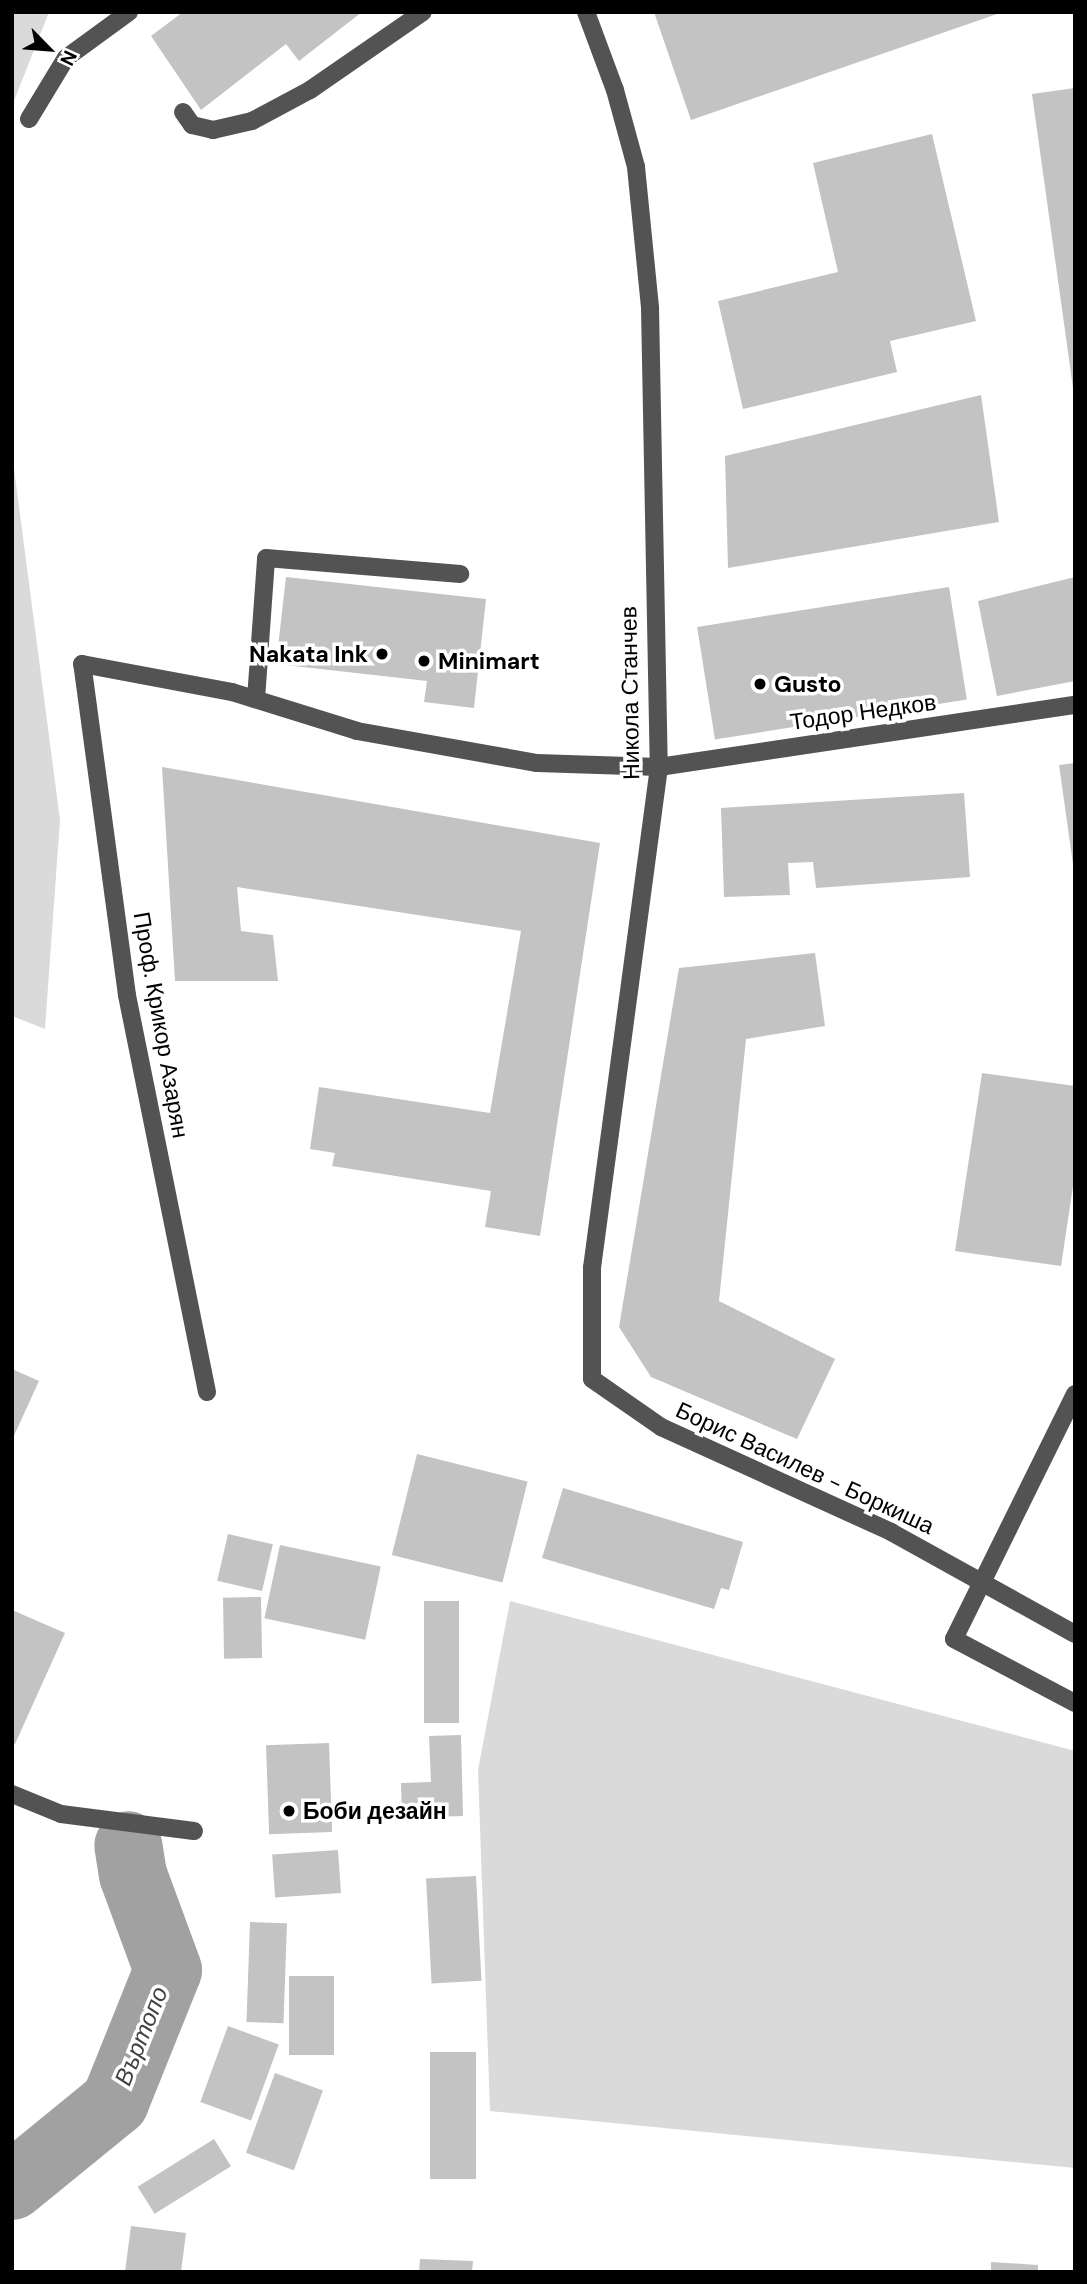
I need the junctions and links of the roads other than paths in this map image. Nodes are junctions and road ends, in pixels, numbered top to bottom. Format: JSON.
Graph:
{"nodes":[{"id":1,"x":129,"y":12,"type":"edge"},
{"id":2,"x":423,"y":12,"type":"edge"},
{"id":3,"x":586,"y":12,"type":"edge"},
{"id":4,"x":183,"y":113,"type":"dead end"},
{"id":5,"x":29,"y":119,"type":"dead end"},
{"id":6,"x":460,"y":574,"type":"dead end"},
{"id":7,"x":82,"y":664,"type":"joint"},
{"id":8,"x":256,"y":699,"type":"junction"},
{"id":9,"x":1075,"y":705,"type":"edge"},
{"id":10,"x":659,"y":766,"type":"junction"},
{"id":11,"x":592,"y":1379,"type":"joint"},
{"id":12,"x":207,"y":1392,"type":"dead end"},
{"id":13,"x":1075,"y":1394,"type":"edge"},
{"id":14,"x":979,"y":1582,"type":"junction"},
{"id":15,"x":1075,"y":1634,"type":"edge"},
{"id":16,"x":1075,"y":1703,"type":"edge"},
{"id":17,"x":12,"y":1794,"type":"edge"},
{"id":18,"x":194,"y":1831,"type":"dead end"}],
"edges":[{"from":1,"to":5,"type":"street"},
{"from":2,"to":4,"type":"street"},
{"from":3,"to":10,"type":"street","name":"Никола Станчев"},
{"from":6,"to":8,"type":"street"},
{"from":7,"to":8,"type":"street","name":"Тодор Недков"},
{"from":7,"to":12,"type":"street","name":"Проф. Крикор Азарян"},
{"from":8,"to":10,"type":"street","name":"Тодор Недков"},
{"from":9,"to":10,"type":"street","name":"Тодор Недков"},
{"from":10,"to":11,"type":"street","name":"Никола Станчев"},
{"from":11,"to":14,"type":"street","name":"Борис Василев - Боркиша"},
{"from":13,"to":14,"type":"street"},
{"from":14,"to":15,"type":"street","name":"Борис Василев - Боркиша"},
{"from":14,"to":16,"type":"street"},
{"from":17,"to":18,"type":"street"}]}
